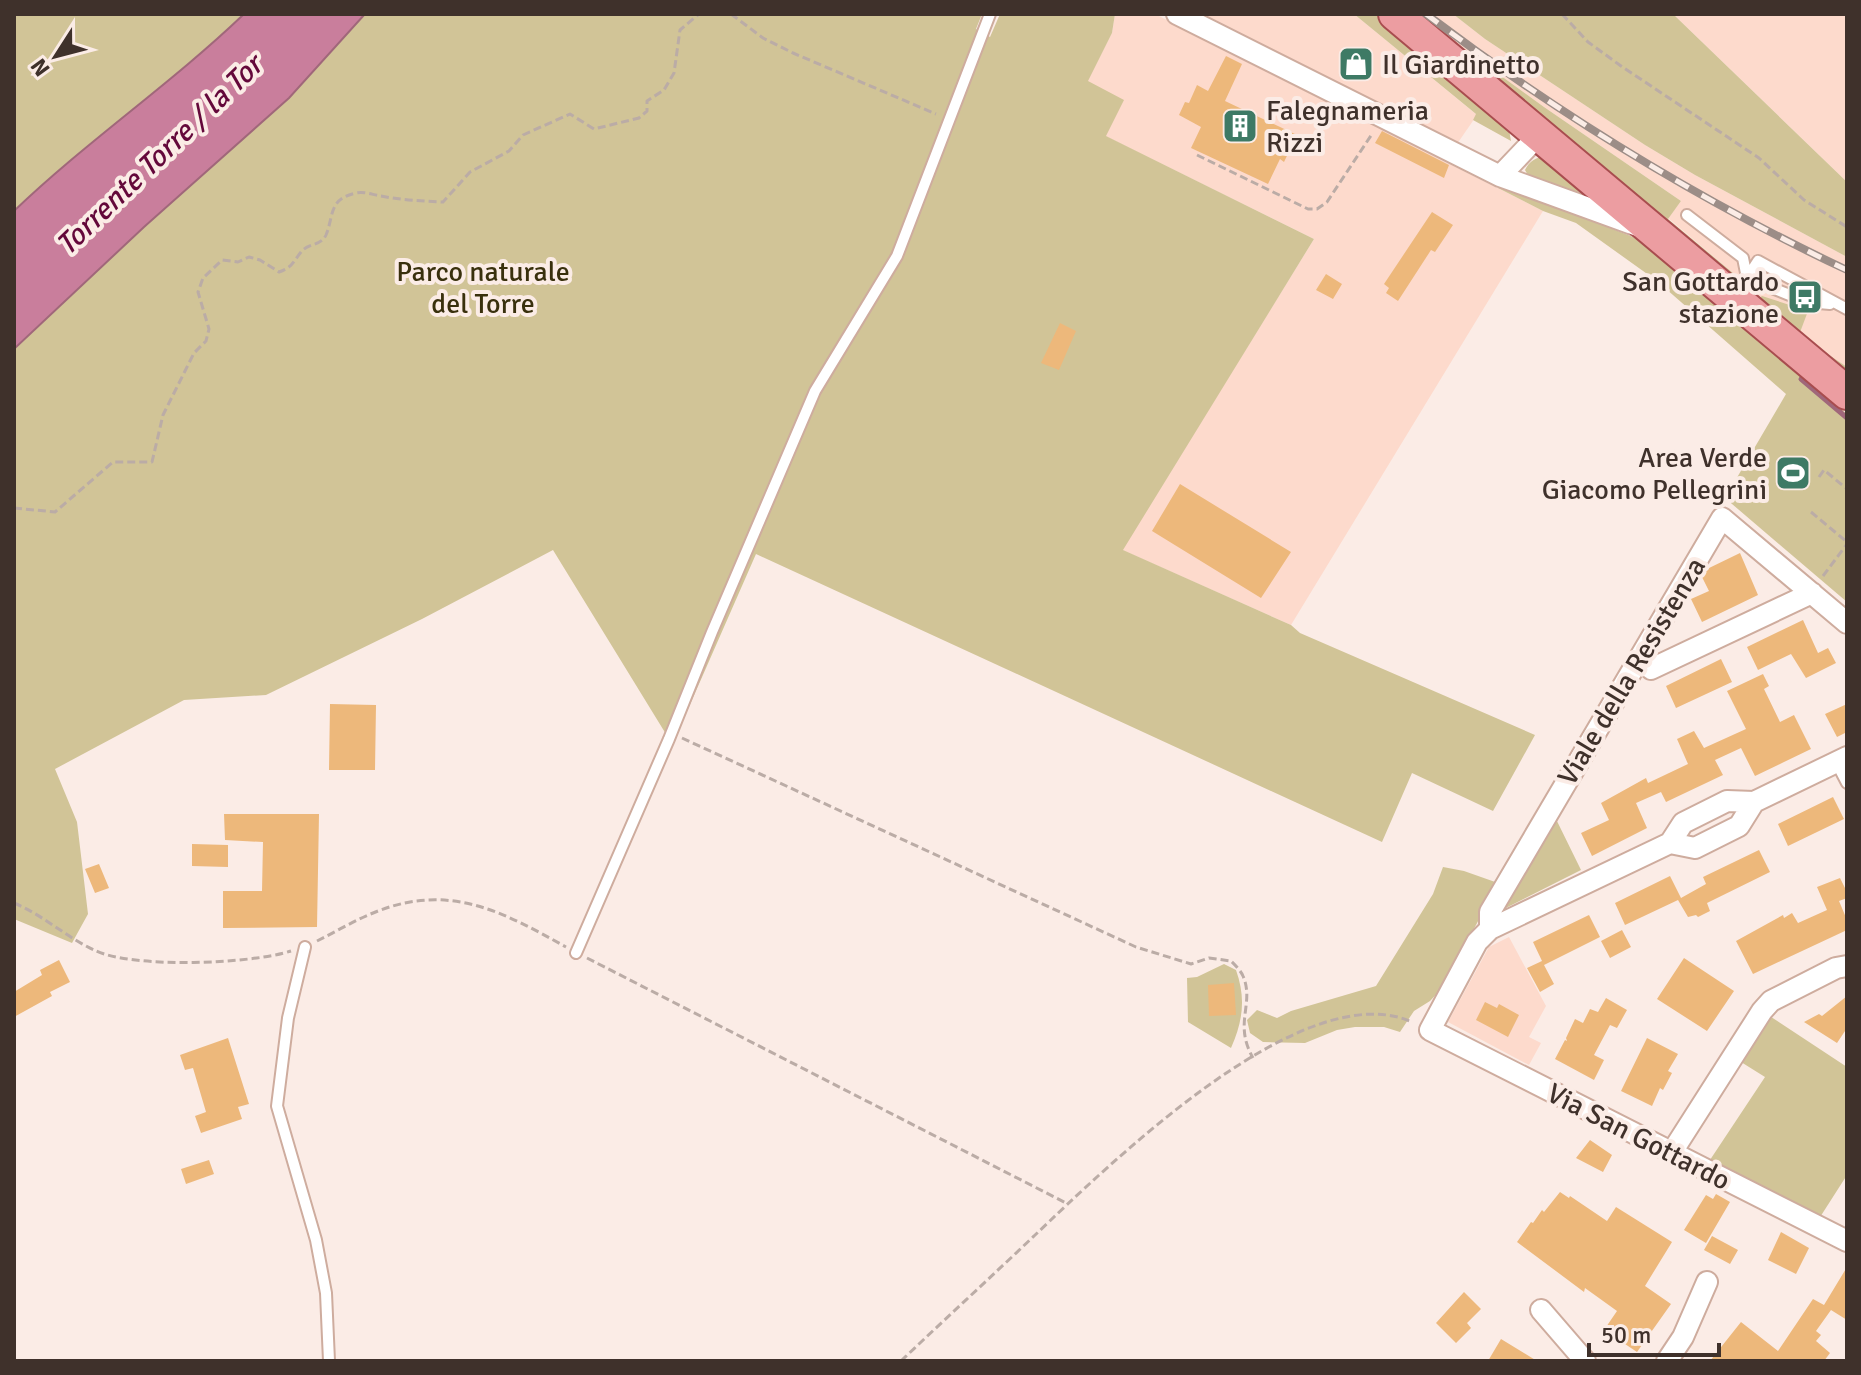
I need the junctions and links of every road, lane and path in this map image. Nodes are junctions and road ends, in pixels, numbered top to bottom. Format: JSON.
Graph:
{"nodes":[{"id":1,"x":699,"y":14,"type":"edge"},
{"id":2,"x":731,"y":14,"type":"edge"},
{"id":3,"x":990,"y":14,"type":"edge"},
{"id":4,"x":1177,"y":14,"type":"edge"},
{"id":5,"x":1395,"y":14,"type":"edge"},
{"id":6,"x":1562,"y":14,"type":"edge"},
{"id":7,"x":1383,"y":117,"type":"junction"},
{"id":8,"x":951,"y":118,"type":"junction"},
{"id":9,"x":1538,"y":136,"type":"junction"},
{"id":10,"x":1197,"y":155,"type":"dead end"},
{"id":11,"x":1496,"y":181,"type":"junction"},
{"id":12,"x":1687,"y":215,"type":"dead end"},
{"id":13,"x":1847,"y":227,"type":"edge"},
{"id":14,"x":1657,"y":233,"type":"junction"},
{"id":15,"x":1740,"y":288,"type":"junction"},
{"id":16,"x":1842,"y":307,"type":"edge"},
{"id":17,"x":1847,"y":393,"type":"edge"},
{"id":18,"x":1819,"y":477,"type":"dead end"},
{"id":19,"x":1847,"y":489,"type":"edge"},
{"id":20,"x":14,"y":508,"type":"edge"},
{"id":21,"x":1811,"y":512,"type":"dead end"},
{"id":22,"x":1847,"y":543,"type":"edge"},
{"id":23,"x":1812,"y":593,"type":"junction"},
{"id":24,"x":1847,"y":623,"type":"edge"},
{"id":25,"x":1651,"y":669,"type":"dead end"},
{"id":26,"x":672,"y":734,"type":"junction"},
{"id":27,"x":1842,"y":759,"type":"edge"},
{"id":28,"x":1847,"y":783,"type":"edge"},
{"id":29,"x":14,"y":903,"type":"edge"},
{"id":30,"x":1490,"y":929,"type":"junction"},
{"id":31,"x":305,"y":947,"type":"junction"},
{"id":32,"x":576,"y":953,"type":"junction"},
{"id":33,"x":1847,"y":966,"type":"edge"},
{"id":34,"x":1409,"y":1020,"type":"dead end"},
{"id":35,"x":1430,"y":1030,"type":"joint"},
{"id":36,"x":1253,"y":1058,"type":"junction"},
{"id":37,"x":1672,"y":1152,"type":"junction"},
{"id":38,"x":1068,"y":1204,"type":"junction"},
{"id":39,"x":1847,"y":1241,"type":"edge"},
{"id":40,"x":1707,"y":1282,"type":"dead end"},
{"id":41,"x":1541,"y":1310,"type":"dead end"},
{"id":42,"x":329,"y":1361,"type":"edge"},
{"id":43,"x":901,"y":1361,"type":"edge"},
{"id":44,"x":1585,"y":1361,"type":"edge"},
{"id":45,"x":1667,"y":1361,"type":"edge"}],
"edges":[{"from":1,"to":20,"type":"path"},
{"from":2,"to":8,"type":"path"},
{"from":3,"to":8,"type":"lane"},
{"from":4,"to":7,"type":"street"},
{"from":5,"to":9,"type":"main road"},
{"from":6,"to":13,"type":"path"},
{"from":7,"to":10,"type":"path"},
{"from":7,"to":11,"type":"street"},
{"from":8,"to":26,"type":"lane"},
{"from":9,"to":11,"type":"street"},
{"from":9,"to":14,"type":"main road"},
{"from":11,"to":14,"type":"street"},
{"from":12,"to":15,"type":"lane"},
{"from":14,"to":15,"type":"main road"},
{"from":15,"to":16,"type":"lane"},
{"from":15,"to":16,"type":"lane"},
{"from":15,"to":17,"type":"main road"},
{"from":18,"to":19,"type":"path"},
{"from":21,"to":22,"type":"path"},
{"from":22,"to":23,"type":"path"},
{"from":23,"to":24,"type":"street","name":"Viale della Resistenza"},
{"from":23,"to":25,"type":"street","name":"Viale della Resistenza"},
{"from":23,"to":30,"type":"street","name":"Viale della Resistenza"},
{"from":26,"to":32,"type":"lane"},
{"from":26,"to":36,"type":"path"},
{"from":27,"to":28,"type":"lane","name":"Viale della Resistenza"},
{"from":27,"to":30,"type":"street","name":"Viale della Resistenza"},
{"from":29,"to":31,"type":"path"},
{"from":30,"to":35,"type":"street","name":"Viale della Resistenza"},
{"from":31,"to":32,"type":"path"},
{"from":31,"to":42,"type":"lane"},
{"from":32,"to":38,"type":"path"},
{"from":33,"to":37,"type":"street"},
{"from":34,"to":36,"type":"path"},
{"from":35,"to":37,"type":"street","name":"Via San Gottardo"},
{"from":36,"to":38,"type":"path"},
{"from":37,"to":39,"type":"street","name":"Via San Gottardo"},
{"from":38,"to":43,"type":"path"},
{"from":40,"to":45,"type":"street"},
{"from":41,"to":44,"type":"street"}]}
